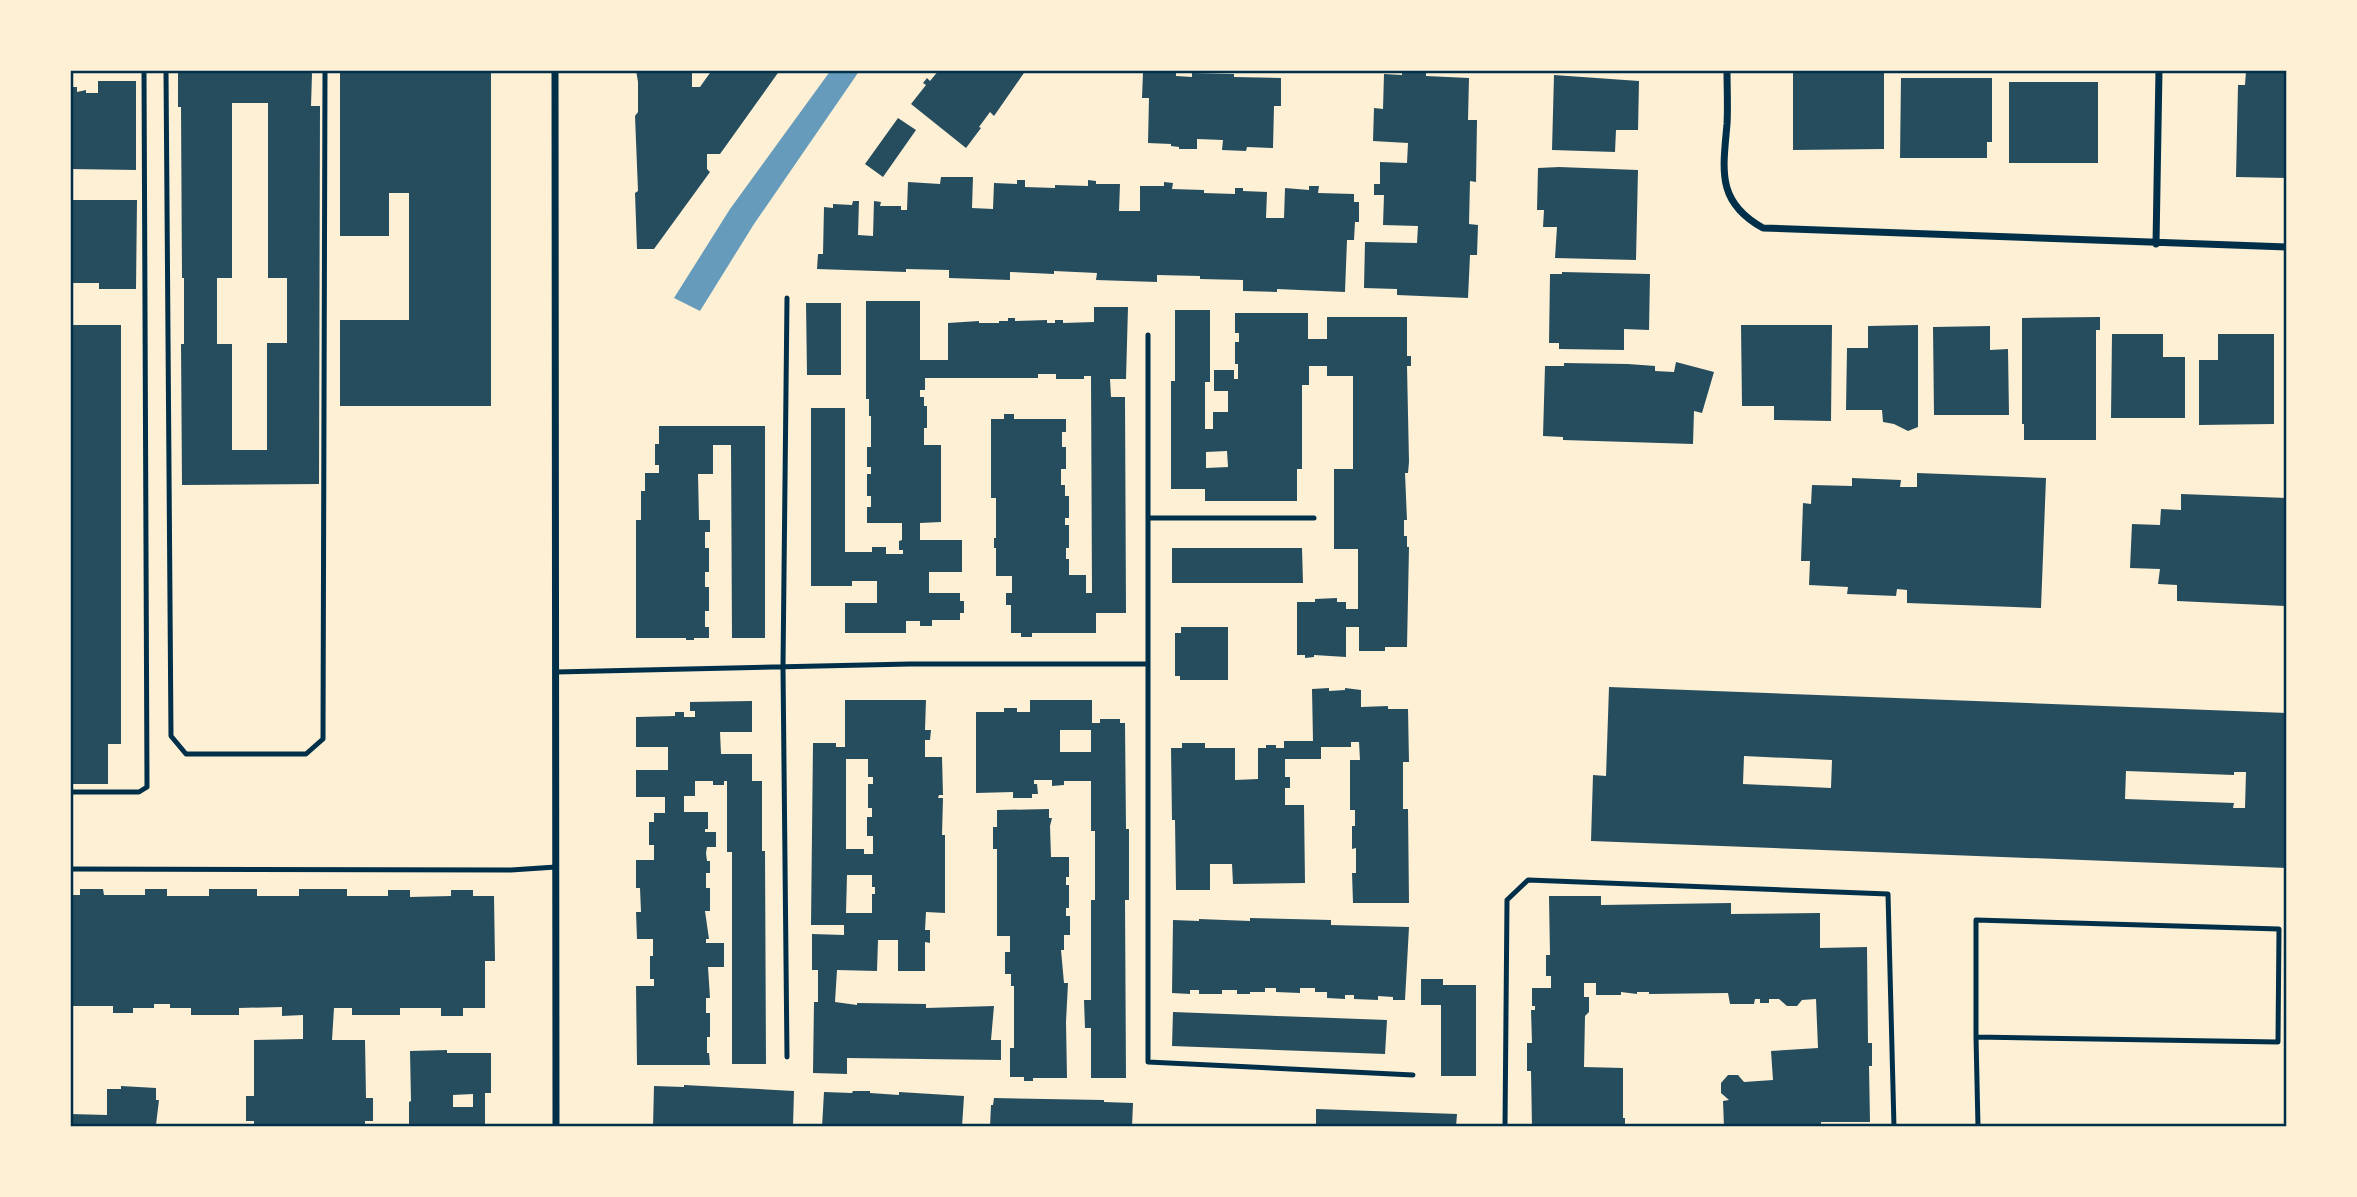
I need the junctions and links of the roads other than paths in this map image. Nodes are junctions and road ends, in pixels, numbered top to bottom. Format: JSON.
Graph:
{"nodes":[{"id":1,"x":144,"y":70,"type":"edge"},
{"id":2,"x":166,"y":70,"type":"edge"},
{"id":3,"x":325,"y":70,"type":"edge"},
{"id":4,"x":555,"y":70,"type":"edge"},
{"id":5,"x":1727,"y":70,"type":"edge"},
{"id":6,"x":2159,"y":70,"type":"edge"},
{"id":7,"x":2156,"y":244,"type":"junction"},
{"id":8,"x":2287,"y":247,"type":"edge"},
{"id":9,"x":787,"y":298,"type":"dead end"},
{"id":10,"x":1147,"y":335,"type":"dead end"},
{"id":11,"x":1148,"y":518,"type":"junction"},
{"id":12,"x":1314,"y":518,"type":"dead end"},
{"id":13,"x":1148,"y":664,"type":"junction"},
{"id":14,"x":783,"y":667,"type":"junction"},
{"id":15,"x":556,"y":672,"type":"junction"},
{"id":16,"x":70,"y":792,"type":"edge"},
{"id":17,"x":556,"y":867,"type":"junction"},
{"id":18,"x":70,"y":869,"type":"edge"},
{"id":19,"x":2278,"y":967,"type":"junction"},
{"id":20,"x":2287,"y":967,"type":"edge"},
{"id":21,"x":1976,"y":1037,"type":"junction"},
{"id":22,"x":787,"y":1057,"type":"dead end"},
{"id":23,"x":1413,"y":1075,"type":"dead end"},
{"id":24,"x":556,"y":1127,"type":"edge"},
{"id":25,"x":1505,"y":1127,"type":"edge"},
{"id":26,"x":1894,"y":1127,"type":"edge"},
{"id":27,"x":1978,"y":1127,"type":"edge"}],
"edges":[{"from":1,"to":16,"type":"lane"},
{"from":2,"to":3,"type":"lane"},
{"from":4,"to":15,"type":"street"},
{"from":5,"to":7,"type":"street"},
{"from":6,"to":7,"type":"street"},
{"from":7,"to":8,"type":"street"},
{"from":9,"to":14,"type":"lane"},
{"from":10,"to":11,"type":"lane"},
{"from":11,"to":12,"type":"lane"},
{"from":11,"to":13,"type":"lane"},
{"from":13,"to":14,"type":"lane"},
{"from":13,"to":23,"type":"lane"},
{"from":14,"to":15,"type":"lane"},
{"from":14,"to":22,"type":"lane"},
{"from":15,"to":17,"type":"street"},
{"from":17,"to":18,"type":"lane"},
{"from":17,"to":24,"type":"street"},
{"from":19,"to":20,"type":"lane"},
{"from":19,"to":21,"type":"lane"},
{"from":19,"to":21,"type":"lane"},
{"from":21,"to":27,"type":"lane"},
{"from":25,"to":26,"type":"lane"}]}
